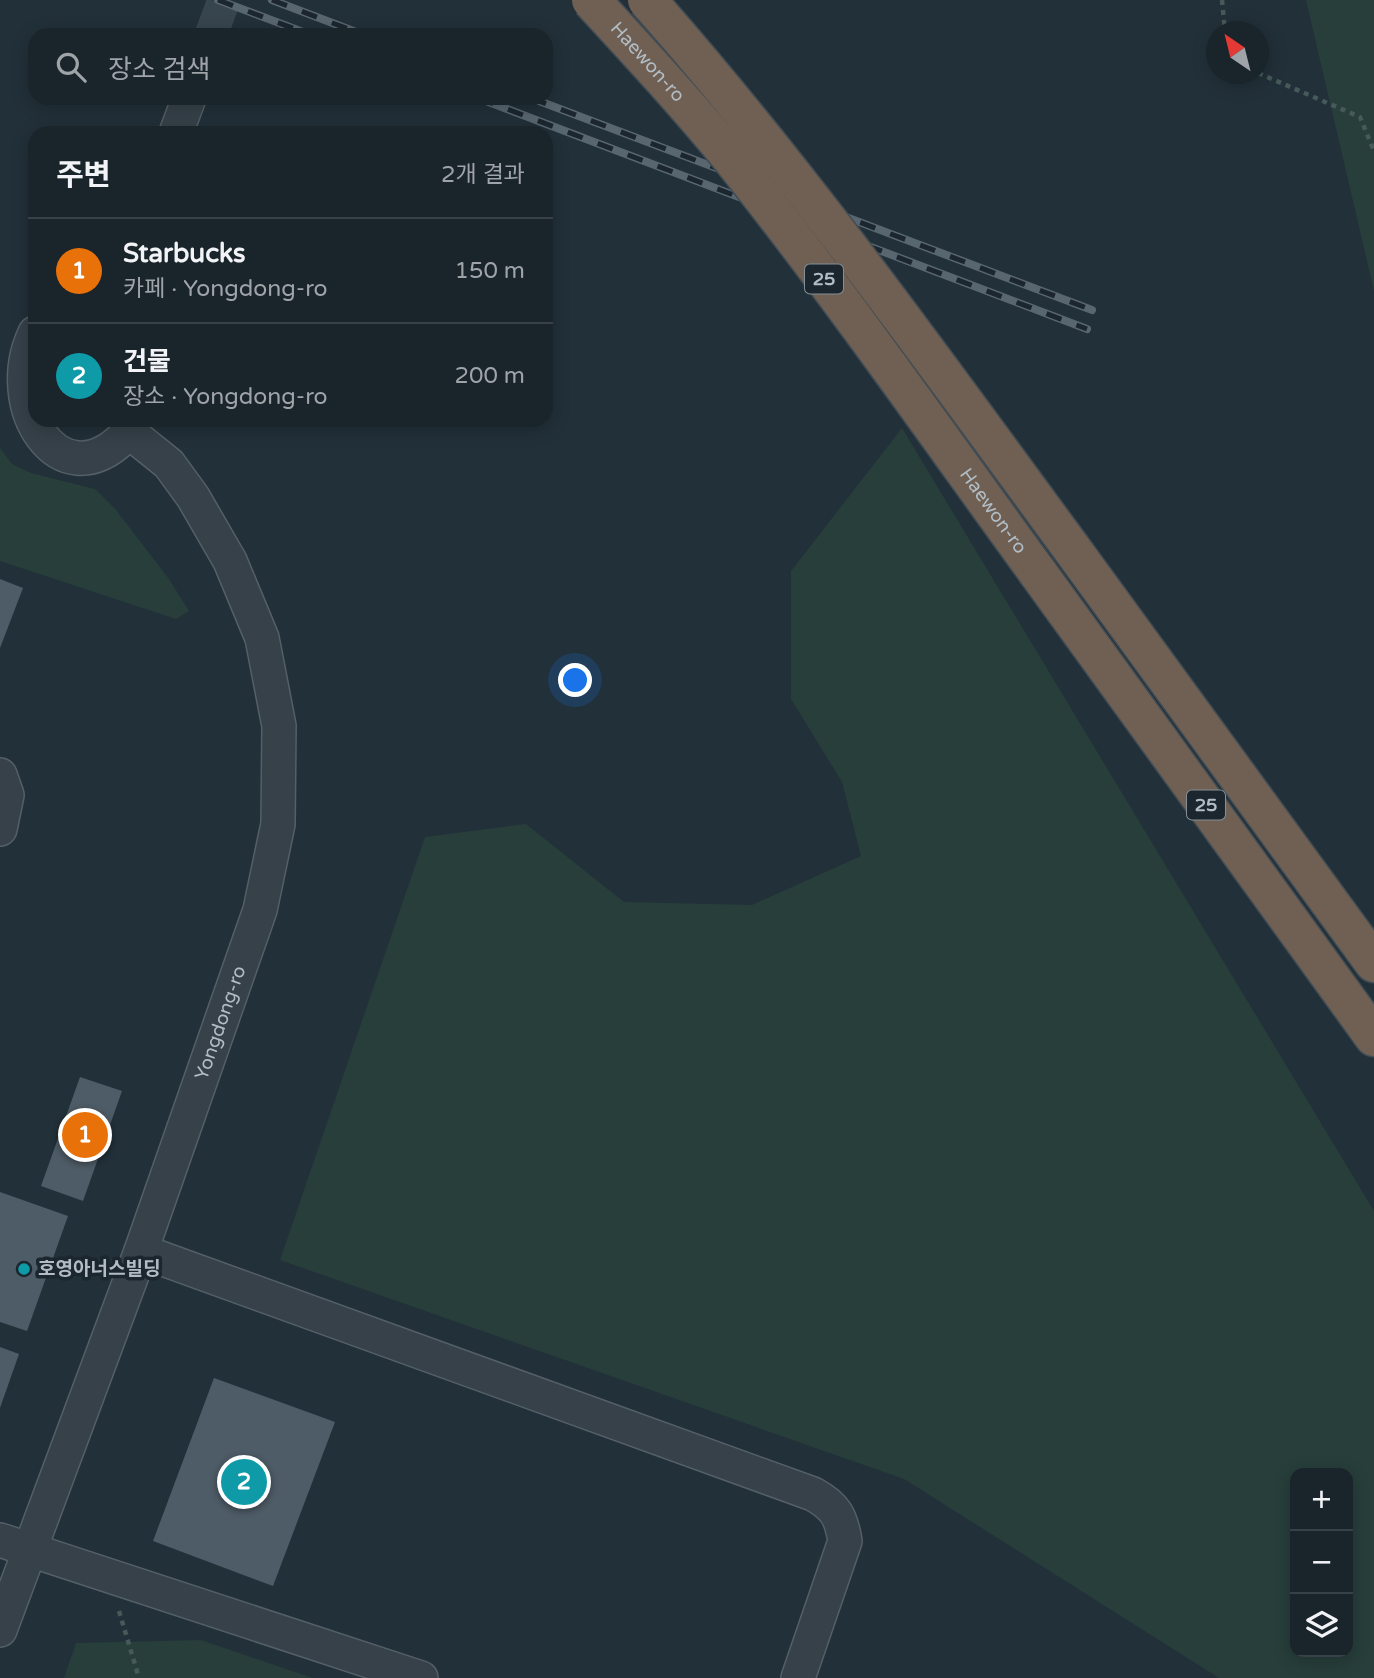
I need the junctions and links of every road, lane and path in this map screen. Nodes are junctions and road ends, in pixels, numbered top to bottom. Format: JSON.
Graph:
{"nodes":[{"id":1,"x":591,"y":0,"type":"edge"},
{"id":2,"x":647,"y":0,"type":"edge"},
{"id":3,"x":1222,"y":0,"type":"edge"},
{"id":4,"x":1224,"y":21,"type":"edge"},
{"id":5,"x":1269,"y":78,"type":"edge"},
{"id":6,"x":186,"y":105,"type":"edge"},
{"id":7,"x":178,"y":126,"type":"edge"},
{"id":8,"x":1374,"y":150,"type":"edge"},
{"id":9,"x":28,"y":340,"type":"edge"},
{"id":10,"x":5,"y":363,"type":"edge"},
{"id":11,"x":131,"y":427,"type":"edge"},
{"id":12,"x":134,"y":427,"type":"edge"},
{"id":13,"x":0,"y":775,"type":"edge"},
{"id":14,"x":0,"y":829,"type":"edge"},
{"id":15,"x":1374,"y":962,"type":"edge"},
{"id":16,"x":1374,"y":1037,"type":"edge"},
{"id":17,"x":141,"y":1251,"type":"junction"},
{"id":18,"x":14,"y":1545,"type":"edge"},
{"id":19,"x":108,"y":1576,"type":"junction"},
{"id":20,"x":0,"y":1630,"type":"edge"},
{"id":21,"x":139,"y":1678,"type":"edge"},
{"id":22,"x":421,"y":1678,"type":"edge"},
{"id":23,"x":798,"y":1678,"type":"edge"}],
"edges":[{"from":1,"to":16,"type":"highway","name":"Haewon-ro","number":"25","bridge":true},
{"from":2,"to":15,"type":"highway","number":"25","bridge":true},
{"from":3,"to":4,"type":"path"},
{"from":5,"to":8,"type":"path"},
{"from":6,"to":7,"type":"street"},
{"from":9,"to":10,"type":"street"},
{"from":10,"to":11,"type":"street"},
{"from":12,"to":17,"type":"street","name":"Yongdong-ro"},
{"from":13,"to":14,"type":"street"},
{"from":17,"to":18,"type":"street","name":"Yongdong-ro"},
{"from":17,"to":23,"type":"street"},
{"from":18,"to":19,"type":"street"},
{"from":18,"to":20,"type":"street","name":"Yongdong-ro"},
{"from":19,"to":21,"type":"path"},
{"from":19,"to":22,"type":"street"}]}
